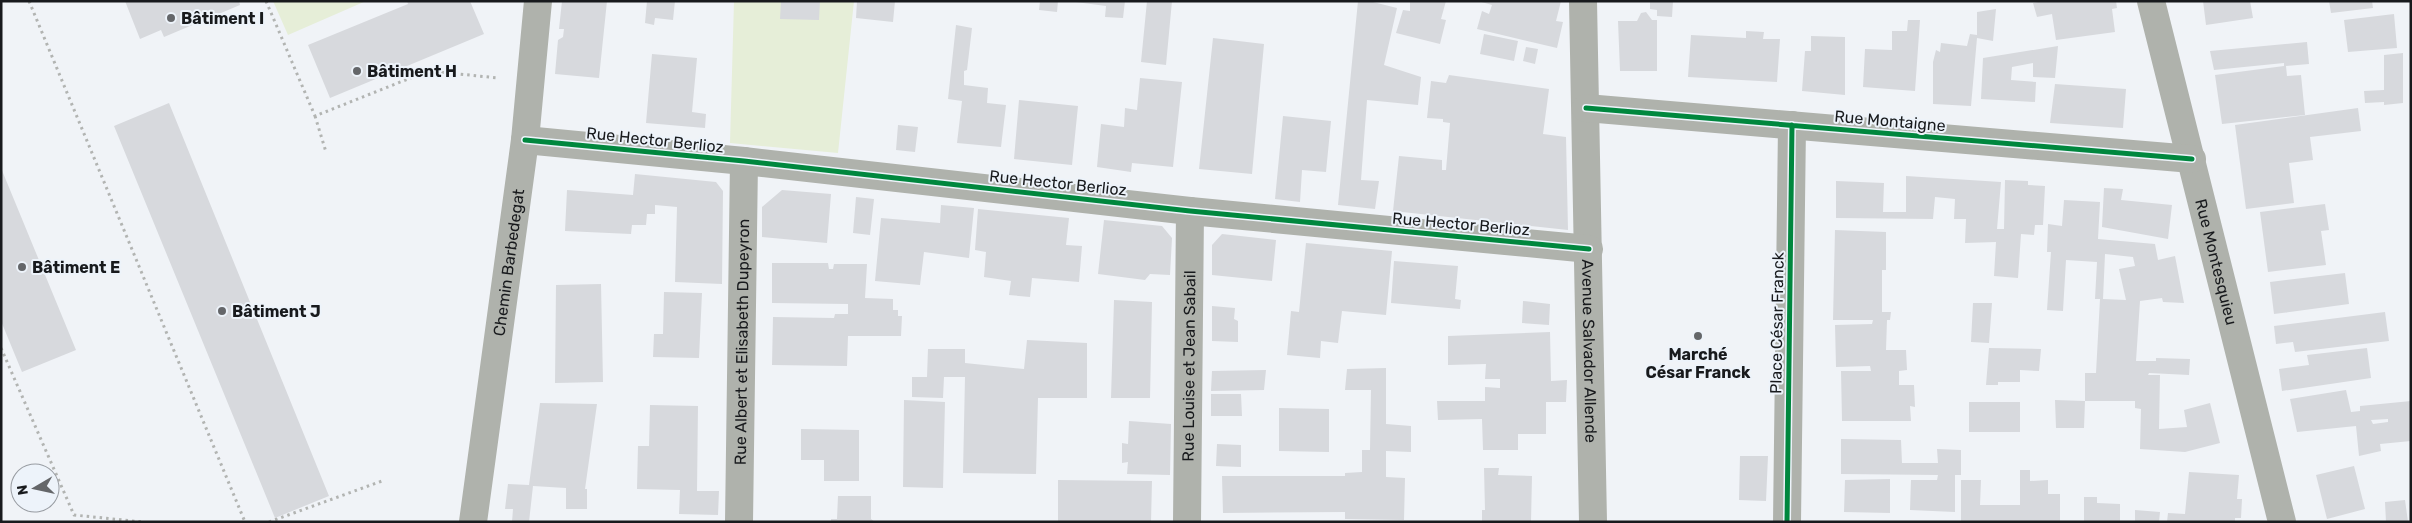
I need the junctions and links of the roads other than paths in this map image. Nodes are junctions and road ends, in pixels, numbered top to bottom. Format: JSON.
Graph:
{"nodes":[{"id":1,"x":538,"y":1,"type":"edge"},
{"id":2,"x":1583,"y":1,"type":"edge"},
{"id":3,"x":2151,"y":1,"type":"edge"},
{"id":4,"x":1586,"y":108,"type":"junction"},
{"id":5,"x":1792,"y":125,"type":"junction"},
{"id":6,"x":525,"y":140,"type":"junction"},
{"id":7,"x":2192,"y":160,"type":"junction"},
{"id":8,"x":744,"y":162,"type":"junction"},
{"id":9,"x":1190,"y":211,"type":"junction"},
{"id":10,"x":1589,"y":249,"type":"junction"},
{"id":11,"x":473,"y":522,"type":"edge"},
{"id":12,"x":740,"y":522,"type":"edge"},
{"id":13,"x":1187,"y":522,"type":"edge"},
{"id":14,"x":1593,"y":522,"type":"edge"},
{"id":15,"x":1787,"y":522,"type":"edge"},
{"id":16,"x":2282,"y":522,"type":"edge"}],
"edges":[{"from":1,"to":6,"type":"street","name":"Chemin Barbedegat"},
{"from":2,"to":4,"type":"street","name":"Avenue Salvador Allende"},
{"from":3,"to":7,"type":"street","name":"Rue Montesquieu"},
{"from":4,"to":5,"type":"street","name":"Rue Montaigne"},
{"from":4,"to":10,"type":"street","name":"Avenue Salvador Allende"},
{"from":5,"to":7,"type":"street","name":"Rue Montaigne"},
{"from":5,"to":15,"type":"street","name":"Place César Franck"},
{"from":6,"to":8,"type":"street","name":"Rue Hector Berlioz"},
{"from":6,"to":11,"type":"street","name":"Chemin Barbedegat"},
{"from":7,"to":16,"type":"street","name":"Rue Montesquieu"},
{"from":8,"to":9,"type":"street","name":"Rue Hector Berlioz"},
{"from":8,"to":12,"type":"street","name":"Rue Albert et Elisabeth Dupeyron"},
{"from":9,"to":10,"type":"street","name":"Rue Hector Berlioz"},
{"from":9,"to":13,"type":"street","name":"Rue Louise et Jean Sabail"},
{"from":10,"to":14,"type":"street","name":"Avenue Salvador Allende"}]}
